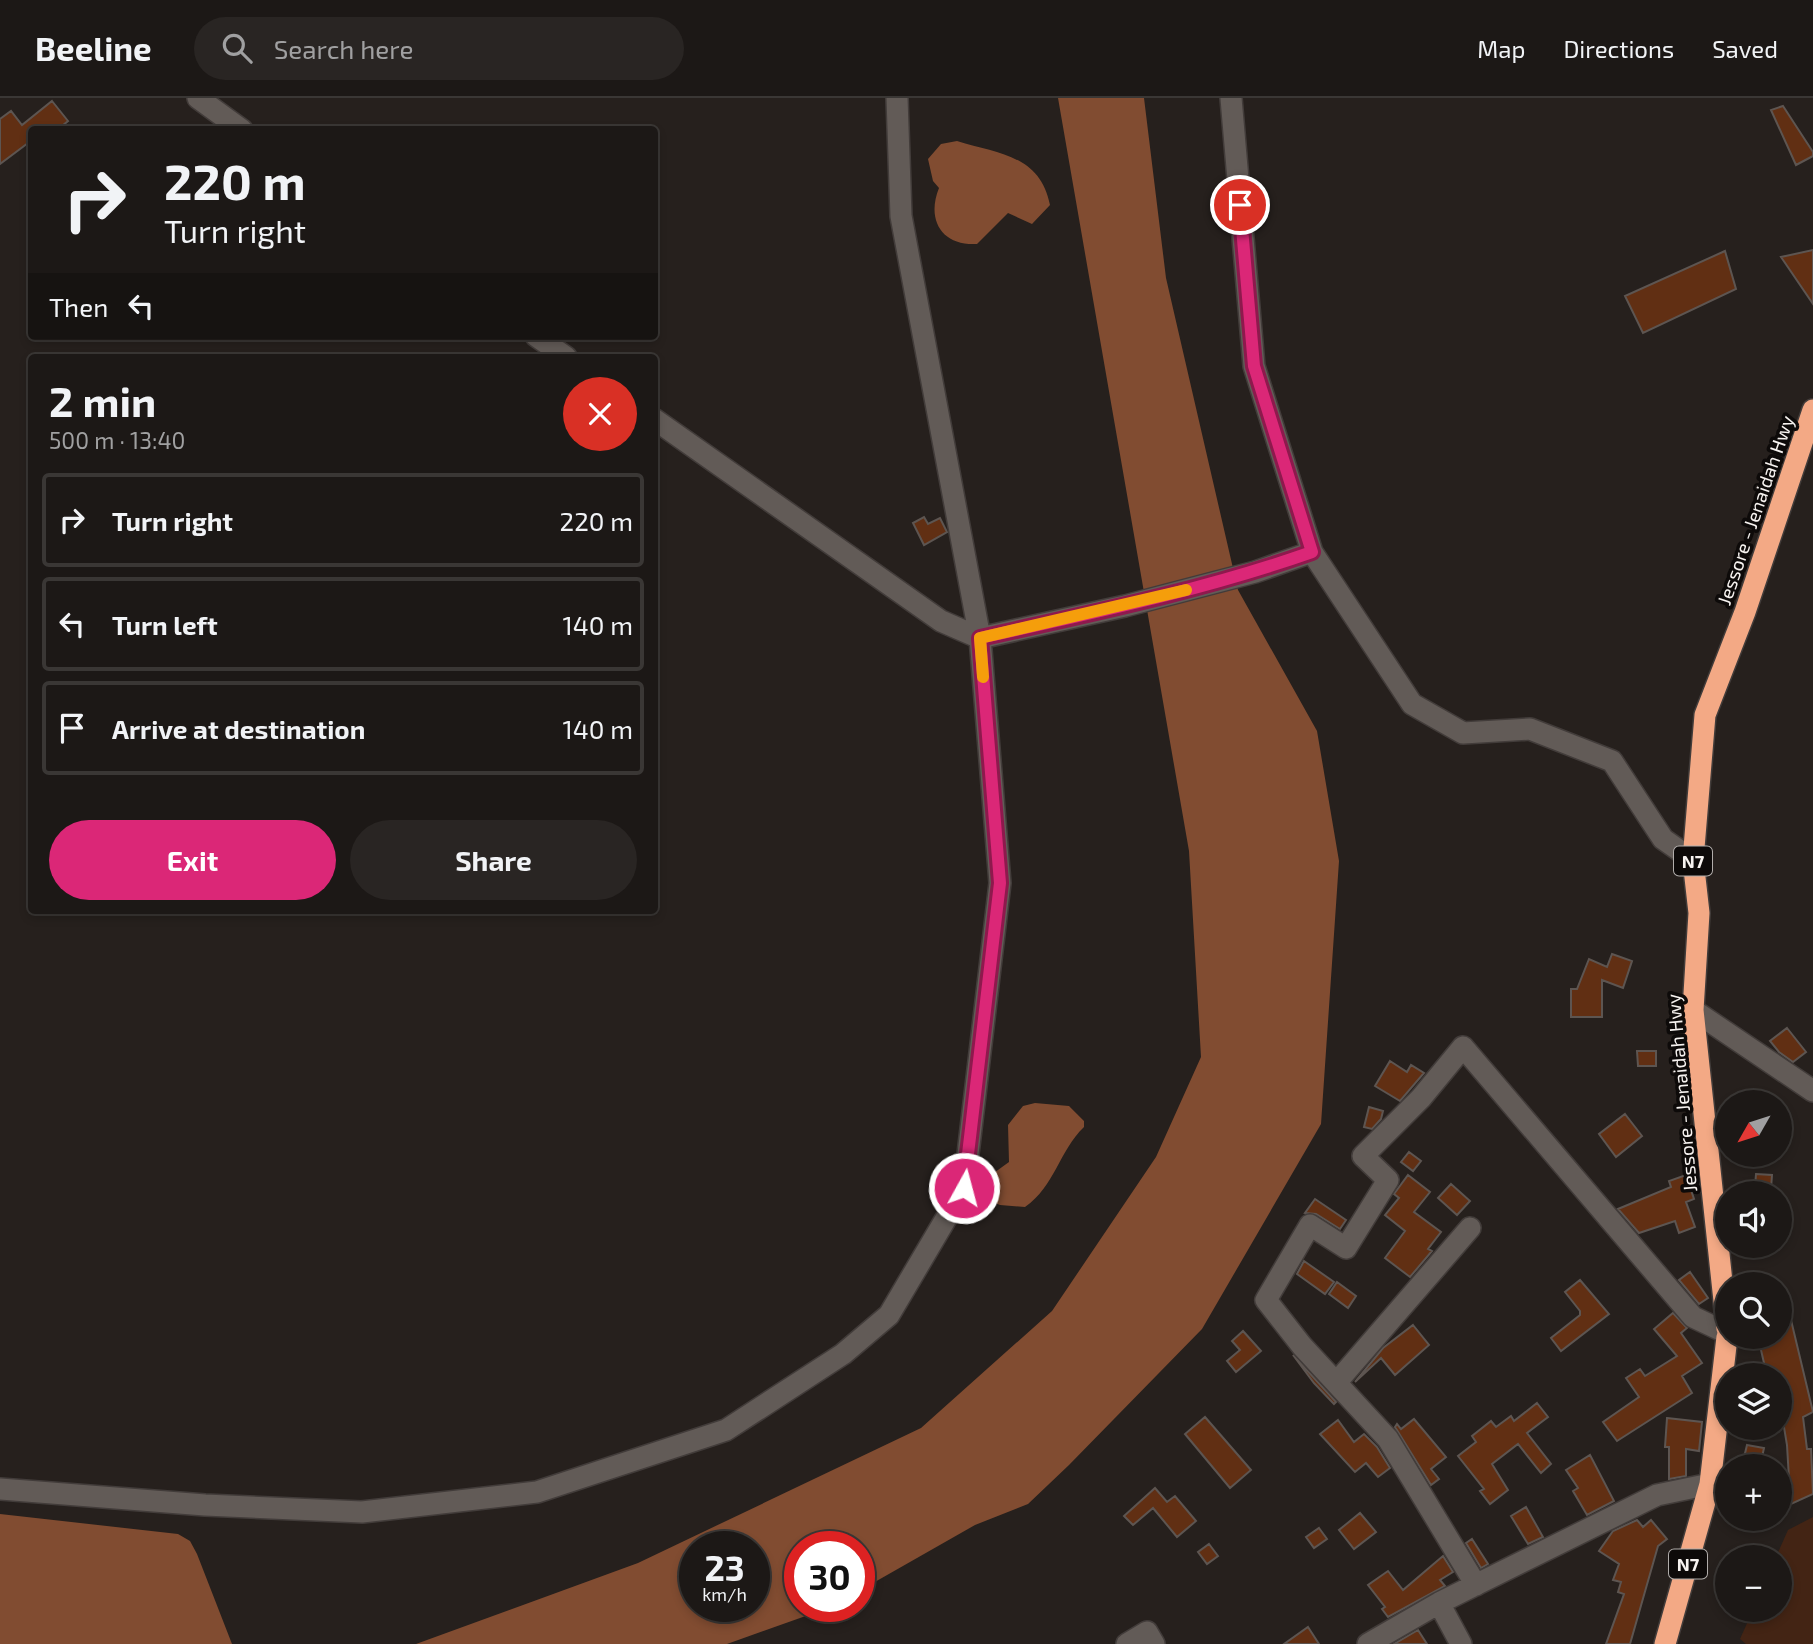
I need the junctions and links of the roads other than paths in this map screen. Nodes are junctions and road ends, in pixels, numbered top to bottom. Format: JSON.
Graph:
{"nodes":[{"id":1,"x":198,"y":98,"type":"edge"},
{"id":2,"x":897,"y":98,"type":"edge"},
{"id":3,"x":1231,"y":98,"type":"edge"},
{"id":4,"x":236,"y":126,"type":"edge"},
{"id":5,"x":542,"y":340,"type":"edge"},
{"id":6,"x":562,"y":354,"type":"edge"},
{"id":7,"x":1813,"y":410,"type":"edge"},
{"id":8,"x":658,"y":422,"type":"edge"},
{"id":9,"x":1312,"y":552,"type":"junction"},
{"id":10,"x":980,"y":638,"type":"junction"},
{"id":11,"x":1693,"y":860,"type":"junction"},
{"id":12,"x":1693,"y":1010,"type":"junction"},
{"id":13,"x":1813,"y":1091,"type":"edge"},
{"id":14,"x":1470,"y":1228,"type":"dead end"},
{"id":15,"x":1721,"y":1272,"type":"edge"},
{"id":16,"x":1715,"y":1327,"type":"edge"},
{"id":17,"x":1725,"y":1349,"type":"edge"},
{"id":18,"x":1336,"y":1383,"type":"junction"},
{"id":19,"x":1710,"y":1485,"type":"junction"},
{"id":20,"x":0,"y":1489,"type":"edge"},
{"id":21,"x":1476,"y":1585,"type":"junction"},
{"id":22,"x":1438,"y":1603,"type":"junction"},
{"id":23,"x":1126,"y":1644,"type":"edge"},
{"id":24,"x":1154,"y":1644,"type":"edge"},
{"id":25,"x":1368,"y":1644,"type":"edge"},
{"id":26,"x":1461,"y":1644,"type":"edge"},
{"id":27,"x":1665,"y":1644,"type":"edge"}],
"edges":[{"from":1,"to":4,"type":"street"},
{"from":2,"to":10,"type":"street"},
{"from":3,"to":9,"type":"street"},
{"from":5,"to":6,"type":"street"},
{"from":7,"to":11,"type":"highway","name":"Jessore - Jenaidah Hwy","number":"N7"},
{"from":8,"to":10,"type":"street"},
{"from":9,"to":10,"type":"street"},
{"from":9,"to":11,"type":"street"},
{"from":10,"to":20,"type":"street"},
{"from":11,"to":12,"type":"highway","name":"Jessore - Jenaidah Hwy","number":"N7"},
{"from":12,"to":13,"type":"street"},
{"from":12,"to":15,"type":"highway","name":"Jessore - Jenaidah Hwy","number":"N7"},
{"from":14,"to":18,"type":"street"},
{"from":16,"to":18,"type":"street"},
{"from":17,"to":19,"type":"highway","name":"Jessore - Jenaidah Hwy","number":"N7"},
{"from":18,"to":21,"type":"street"},
{"from":19,"to":21,"type":"street"},
{"from":19,"to":27,"type":"highway","number":"N7"},
{"from":21,"to":22,"type":"street"},
{"from":22,"to":25,"type":"street"},
{"from":22,"to":26,"type":"street"},
{"from":23,"to":24,"type":"street"}]}
